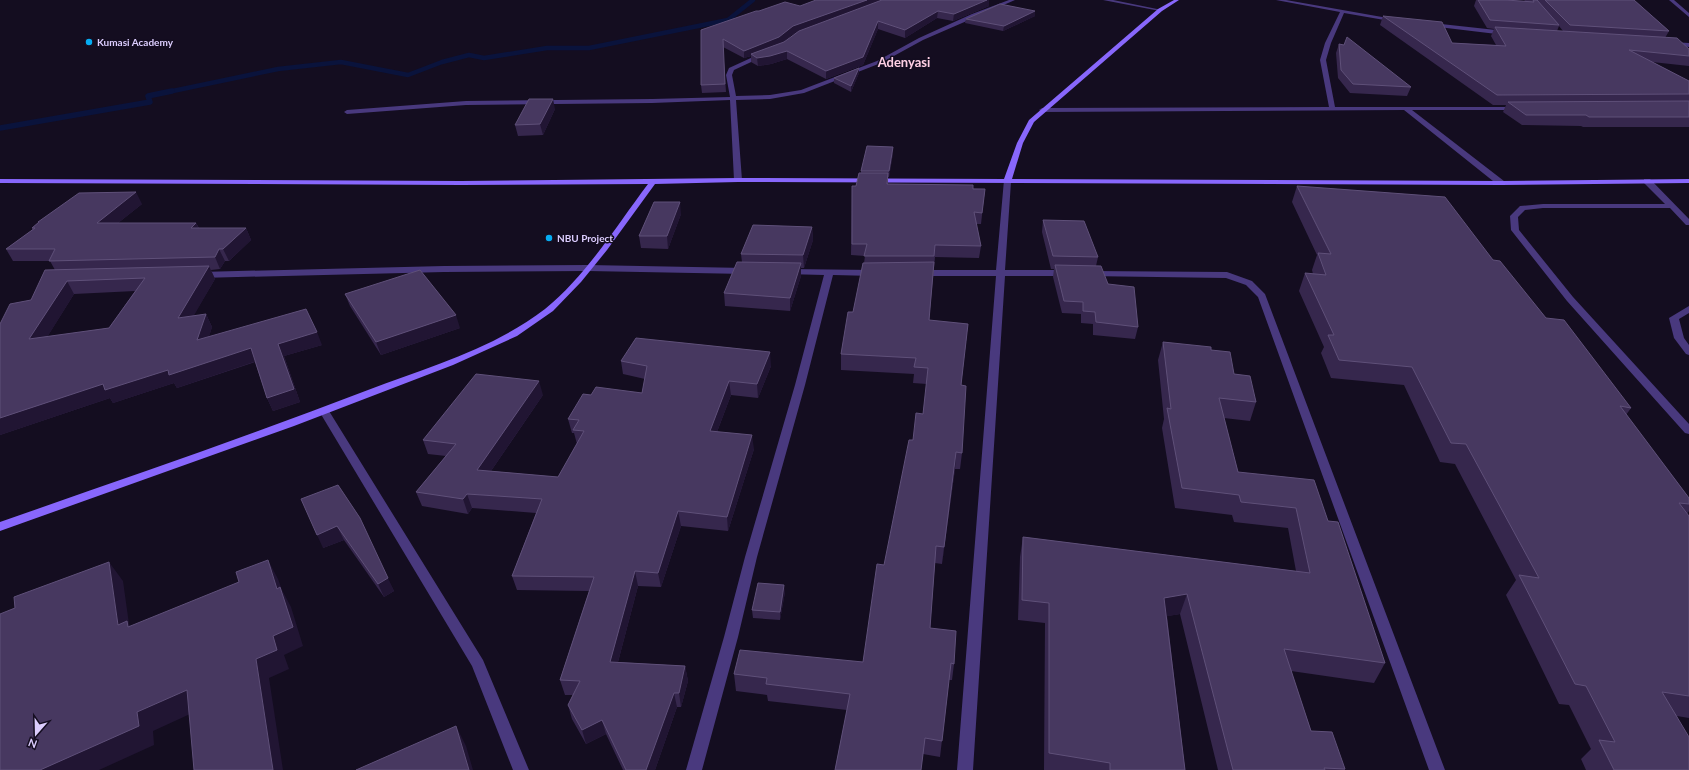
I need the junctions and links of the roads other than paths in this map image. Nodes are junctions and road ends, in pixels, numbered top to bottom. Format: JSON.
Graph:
{"nodes":[{"id":1,"x":1013,"y":0,"type":"edge"},
{"id":2,"x":1105,"y":0,"type":"edge"},
{"id":3,"x":1177,"y":0,"type":"edge"},
{"id":4,"x":1278,"y":0,"type":"edge"},
{"id":5,"x":1671,"y":0,"type":"edge"},
{"id":6,"x":1293,"y":1,"type":"edge"},
{"id":7,"x":1160,"y":10,"type":"junction"},
{"id":8,"x":1342,"y":12,"type":"junction"},
{"id":9,"x":1689,"y":16,"type":"edge"},
{"id":10,"x":1405,"y":21,"type":"edge"},
{"id":11,"x":1428,"y":24,"type":"edge"},
{"id":12,"x":1509,"y":34,"type":"edge"},
{"id":13,"x":1665,"y":43,"type":"edge"},
{"id":14,"x":1689,"y":45,"type":"edge"},
{"id":15,"x":771,"y":52,"type":"edge"},
{"id":16,"x":733,"y":98,"type":"junction"},
{"id":17,"x":1332,"y":108,"type":"junction"},
{"id":18,"x":1404,"y":108,"type":"junction"},
{"id":19,"x":1523,"y":108,"type":"edge"},
{"id":20,"x":1042,"y":110,"type":"junction"},
{"id":21,"x":347,"y":112,"type":"dead end"},
{"id":22,"x":0,"y":180,"type":"edge"},
{"id":23,"x":738,"y":180,"type":"junction"},
{"id":24,"x":1647,"y":181,"type":"junction"},
{"id":25,"x":1689,"y":181,"type":"edge"},
{"id":26,"x":653,"y":182,"type":"junction"},
{"id":27,"x":1007,"y":182,"type":"junction"},
{"id":28,"x":1502,"y":183,"type":"junction"},
{"id":29,"x":1671,"y":206,"type":"junction"},
{"id":30,"x":1689,"y":223,"type":"edge"},
{"id":31,"x":588,"y":268,"type":"junction"},
{"id":32,"x":751,"y":271,"type":"edge"},
{"id":33,"x":782,"y":272,"type":"edge"},
{"id":34,"x":1000,"y":272,"type":"junction"},
{"id":35,"x":829,"y":273,"type":"junction"},
{"id":36,"x":883,"y":273,"type":"edge"},
{"id":37,"x":914,"y":273,"type":"edge"},
{"id":38,"x":191,"y":275,"type":"edge"},
{"id":39,"x":1689,"y":309,"type":"edge"},
{"id":40,"x":1689,"y":352,"type":"edge"},
{"id":41,"x":324,"y":411,"type":"junction"},
{"id":42,"x":1689,"y":431,"type":"edge"},
{"id":43,"x":0,"y":527,"type":"edge"},
{"id":44,"x":521,"y":770,"type":"edge"},
{"id":45,"x":694,"y":770,"type":"edge"},
{"id":46,"x":965,"y":770,"type":"edge"},
{"id":47,"x":1437,"y":770,"type":"edge"}],
"edges":[{"from":1,"to":16,"type":"street"},
{"from":2,"to":7,"type":"street"},
{"from":3,"to":7,"type":"street"},
{"from":4,"to":6,"type":"street"},
{"from":5,"to":9,"type":"street"},
{"from":6,"to":8,"type":"street"},
{"from":7,"to":20,"type":"street"},
{"from":8,"to":10,"type":"street"},
{"from":8,"to":17,"type":"street"},
{"from":11,"to":12,"type":"street"},
{"from":13,"to":14,"type":"street"},
{"from":15,"to":16,"type":"street"},
{"from":16,"to":21,"type":"street"},
{"from":16,"to":23,"type":"street"},
{"from":17,"to":18,"type":"street"},
{"from":17,"to":20,"type":"street"},
{"from":18,"to":19,"type":"street"},
{"from":18,"to":28,"type":"street"},
{"from":20,"to":27,"type":"street"},
{"from":22,"to":26,"type":"street"},
{"from":23,"to":26,"type":"street"},
{"from":23,"to":27,"type":"street"},
{"from":24,"to":25,"type":"street"},
{"from":24,"to":28,"type":"street"},
{"from":24,"to":29,"type":"street"},
{"from":26,"to":31,"type":"street"},
{"from":27,"to":28,"type":"street"},
{"from":27,"to":34,"type":"street"},
{"from":29,"to":30,"type":"street"},
{"from":29,"to":42,"type":"street"},
{"from":31,"to":32,"type":"street"},
{"from":31,"to":38,"type":"street"},
{"from":31,"to":41,"type":"street"},
{"from":33,"to":35,"type":"street"},
{"from":34,"to":37,"type":"street"},
{"from":34,"to":46,"type":"street"},
{"from":34,"to":47,"type":"street"},
{"from":35,"to":36,"type":"street"},
{"from":35,"to":45,"type":"street"},
{"from":39,"to":40,"type":"street"},
{"from":41,"to":43,"type":"street"},
{"from":41,"to":44,"type":"street"}]}
